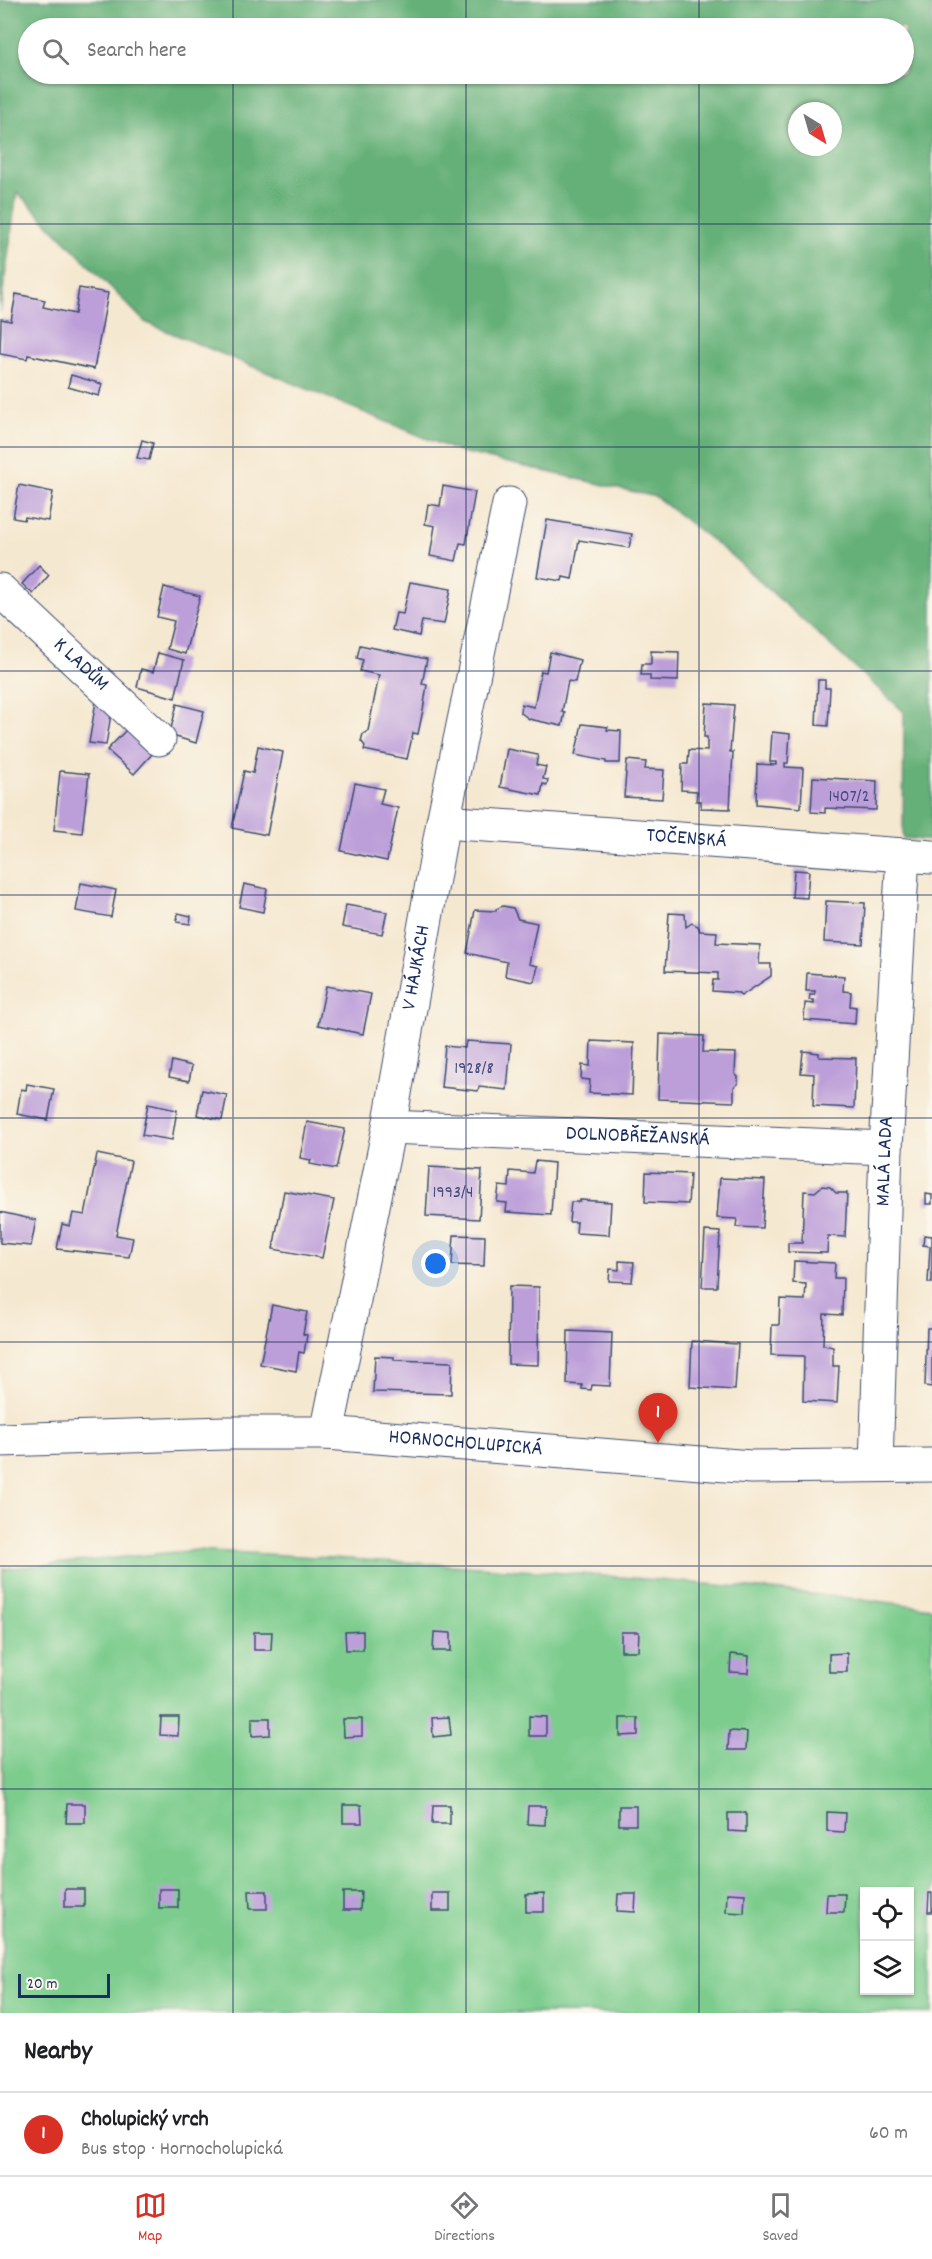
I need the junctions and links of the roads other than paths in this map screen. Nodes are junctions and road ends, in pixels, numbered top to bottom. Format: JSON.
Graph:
{"nodes":[{"id":1,"x":509,"y":504,"type":"dead end"},
{"id":2,"x":0,"y":590,"type":"edge"},
{"id":3,"x":159,"y":740,"type":"dead end"},
{"id":4,"x":442,"y":822,"type":"junction"},
{"id":5,"x":918,"y":856,"type":"edge"},
{"id":6,"x":389,"y":1127,"type":"junction"},
{"id":7,"x":886,"y":1148,"type":"junction"},
{"id":8,"x":327,"y":1433,"type":"junction"},
{"id":9,"x":0,"y":1440,"type":"edge"},
{"id":10,"x":932,"y":1465,"type":"edge"},
{"id":11,"x":876,"y":1466,"type":"junction"}],
"edges":[{"from":1,"to":4,"type":"street","name":"V HÁJKÁCH"},
{"from":2,"to":3,"type":"street","name":"K LADŮM"},
{"from":4,"to":5,"type":"street","name":"TOČENSKÁ"},
{"from":4,"to":6,"type":"street","name":"V HÁJKÁCH"},
{"from":5,"to":7,"type":"street","name":"MALÁ LADA"},
{"from":6,"to":7,"type":"street","name":"DOLNOBŘEŽANSKÁ"},
{"from":6,"to":8,"type":"street","name":"V HÁJKÁCH"},
{"from":7,"to":11,"type":"street","name":"MALÁ LADA"},
{"from":8,"to":9,"type":"street","name":"HORNOCHOLUPICKÁ"},
{"from":8,"to":11,"type":"street","name":"HORNOCHOLUPICKÁ"},
{"from":10,"to":11,"type":"street","name":"HORNOCHOLUPICKÁ"}]}
